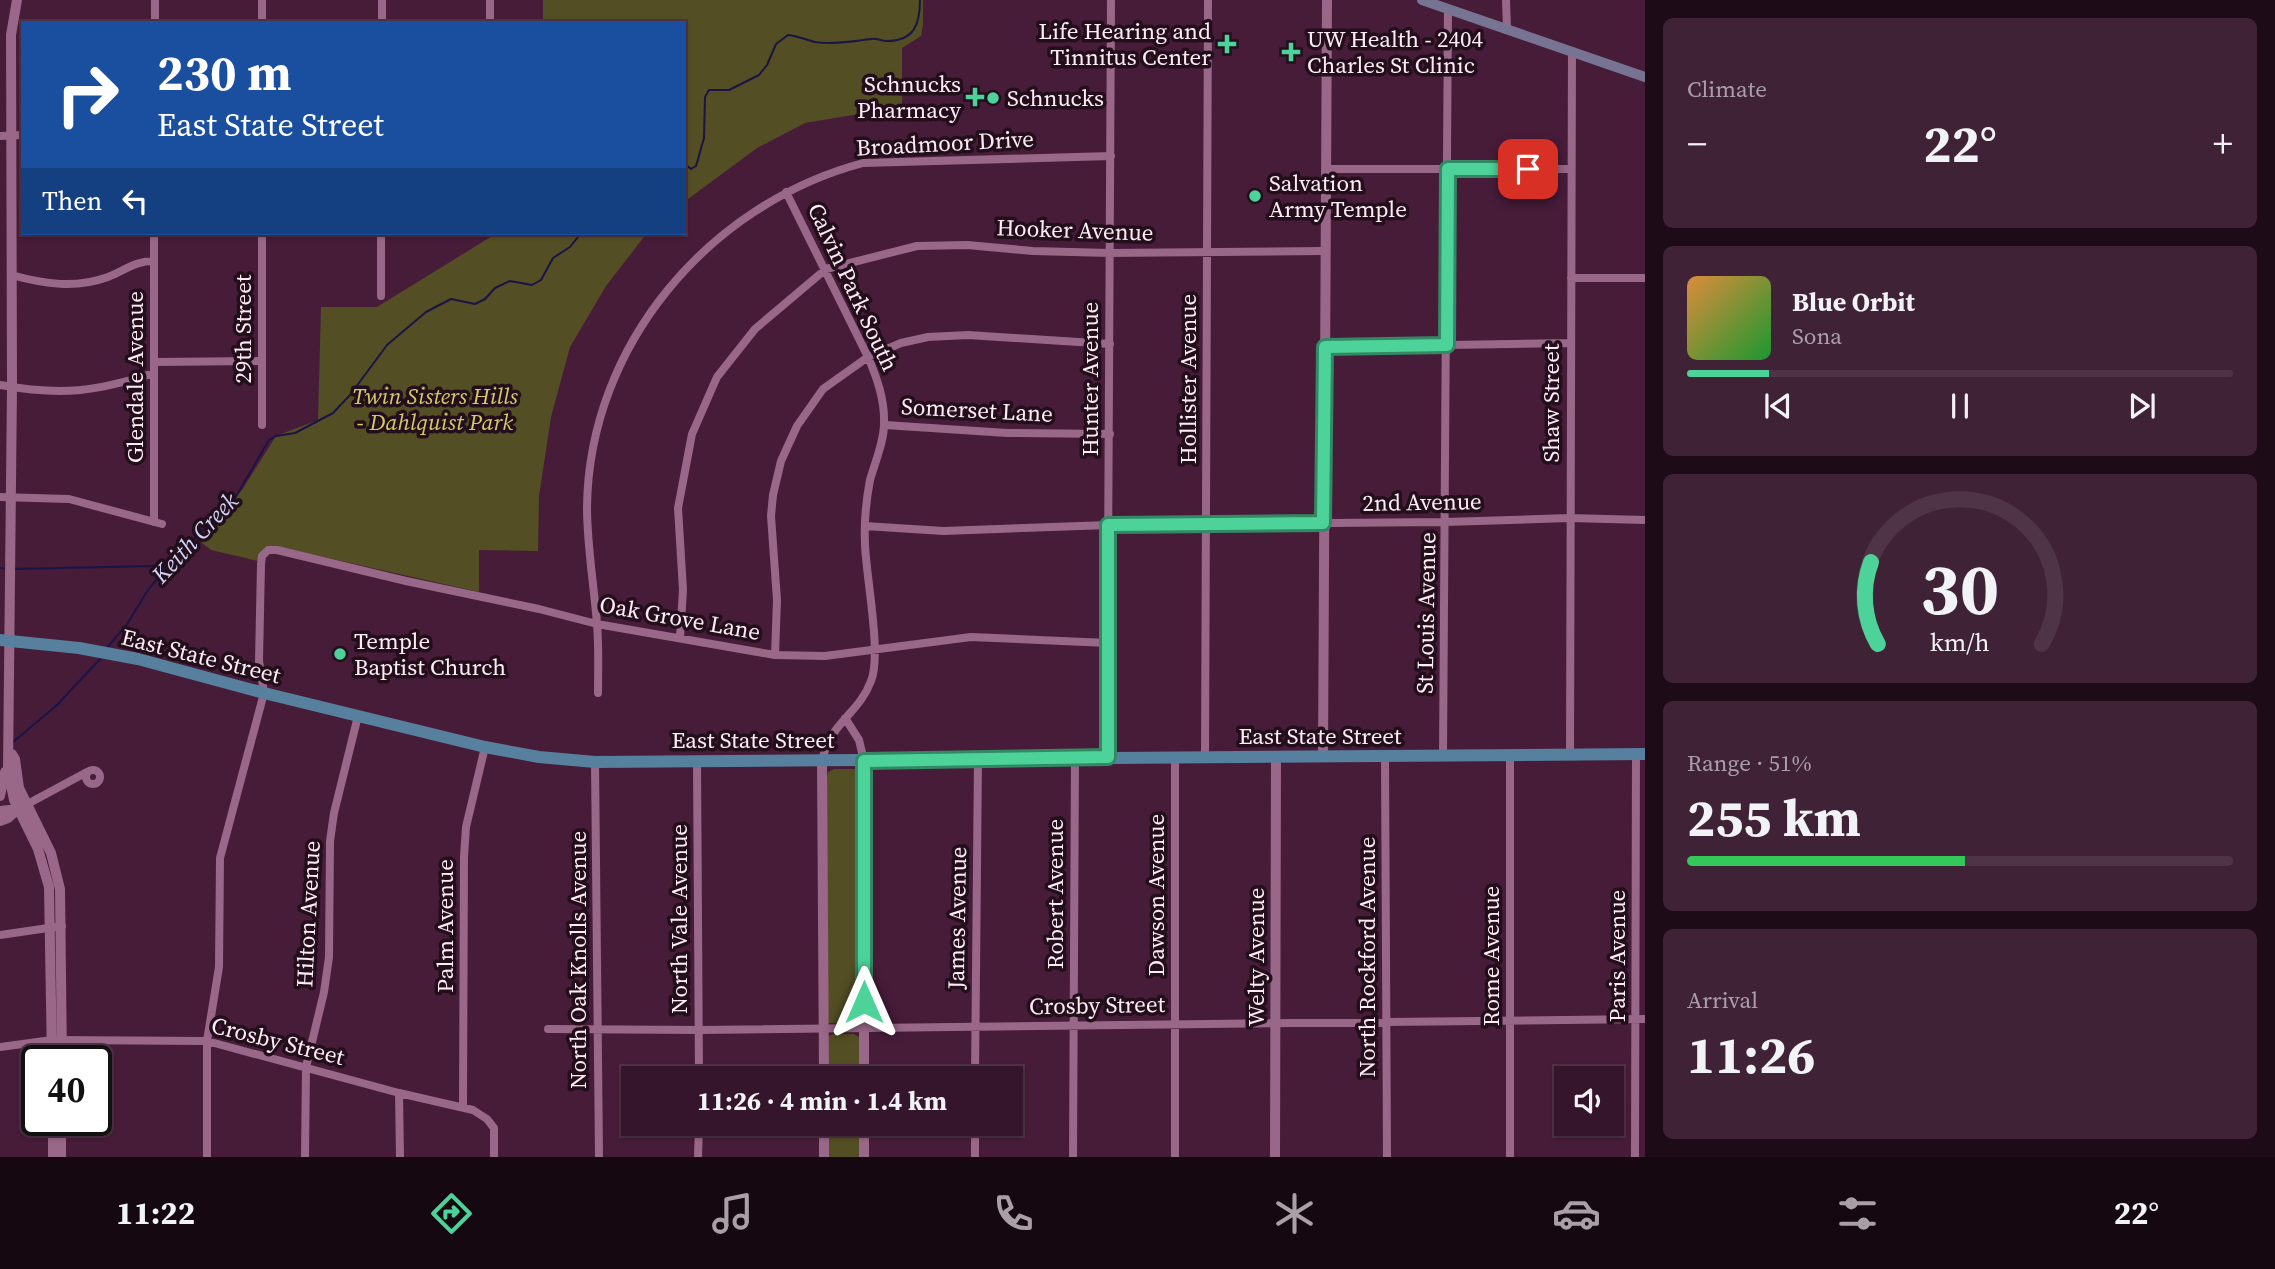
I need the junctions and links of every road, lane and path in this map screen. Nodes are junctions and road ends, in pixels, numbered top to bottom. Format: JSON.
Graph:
{"nodes":[{"id":1,"x":17,"y":0,"type":"edge"},
{"id":2,"x":155,"y":0,"type":"edge"},
{"id":3,"x":262,"y":0,"type":"edge"},
{"id":4,"x":382,"y":0,"type":"edge"},
{"id":5,"x":490,"y":0,"type":"edge"},
{"id":6,"x":1111,"y":0,"type":"edge"},
{"id":7,"x":1208,"y":0,"type":"edge"},
{"id":8,"x":1327,"y":0,"type":"edge"},
{"id":9,"x":1422,"y":0,"type":"edge"},
{"id":10,"x":1506,"y":0,"type":"edge"},
{"id":11,"x":1448,"y":9,"type":"junction"},
{"id":12,"x":155,"y":21,"type":"edge"},
{"id":13,"x":262,"y":21,"type":"edge"},
{"id":14,"x":382,"y":21,"type":"edge"},
{"id":15,"x":490,"y":21,"type":"edge"},
{"id":16,"x":1507,"y":29,"type":"junction"},
{"id":17,"x":1572,"y":51,"type":"junction"},
{"id":18,"x":1645,"y":77,"type":"edge"},
{"id":19,"x":5,"y":136,"type":"edge"},
{"id":20,"x":1111,"y":156,"type":"junction"},
{"id":21,"x":1326,"y":169,"type":"junction"},
{"id":22,"x":1448,"y":169,"type":"junction"},
{"id":23,"x":1571,"y":169,"type":"junction"},
{"id":24,"x":786,"y":192,"type":"junction"},
{"id":25,"x":154,"y":235,"type":"edge"},
{"id":26,"x":262,"y":235,"type":"edge"},
{"id":27,"x":381,"y":235,"type":"edge"},
{"id":28,"x":1208,"y":251,"type":"junction"},
{"id":29,"x":1325,"y":251,"type":"junction"},
{"id":30,"x":1110,"y":253,"type":"junction"},
{"id":31,"x":154,"y":261,"type":"junction"},
{"id":32,"x":826,"y":269,"type":"junction"},
{"id":33,"x":11,"y":275,"type":"junction"},
{"id":34,"x":1571,"y":278,"type":"junction"},
{"id":35,"x":1645,"y":278,"type":"edge"},
{"id":36,"x":381,"y":296,"type":"dead end"},
{"id":37,"x":1570,"y":343,"type":"junction"},
{"id":38,"x":1110,"y":344,"type":"junction"},
{"id":39,"x":1447,"y":345,"type":"junction"},
{"id":40,"x":1325,"y":347,"type":"junction"},
{"id":41,"x":868,"y":357,"type":"junction"},
{"id":42,"x":262,"y":361,"type":"junction"},
{"id":43,"x":154,"y":362,"type":"junction"},
{"id":44,"x":154,"y":373,"type":"junction"},
{"id":45,"x":0,"y":385,"type":"edge"},
{"id":46,"x":12,"y":387,"type":"junction"},
{"id":47,"x":262,"y":425,"type":"dead end"},
{"id":48,"x":884,"y":425,"type":"junction"},
{"id":49,"x":1110,"y":434,"type":"junction"},
{"id":50,"x":5,"y":497,"type":"edge"},
{"id":51,"x":1569,"y":518,"type":"junction"},
{"id":52,"x":1645,"y":520,"type":"edge"},
{"id":53,"x":1446,"y":522,"type":"junction"},
{"id":54,"x":1323,"y":523,"type":"junction"},
{"id":55,"x":1208,"y":524,"type":"junction"},
{"id":56,"x":1108,"y":525,"type":"junction"},
{"id":57,"x":865,"y":526,"type":"junction"},
{"id":58,"x":597,"y":624,"type":"junction"},
{"id":59,"x":680,"y":638,"type":"junction"},
{"id":60,"x":5,"y":640,"type":"edge"},
{"id":61,"x":1108,"y":643,"type":"junction"},
{"id":62,"x":874,"y":651,"type":"junction"},
{"id":63,"x":775,"y":655,"type":"junction"},
{"id":64,"x":264,"y":693,"type":"junction"},
{"id":65,"x":598,"y":693,"type":"dead end"},
{"id":66,"x":358,"y":716,"type":"junction"},
{"id":67,"x":845,"y":718,"type":"junction"},
{"id":68,"x":485,"y":747,"type":"junction"},
{"id":69,"x":10,"y":751,"type":"junction"},
{"id":70,"x":1641,"y":754,"type":"edge"},
{"id":71,"x":1323,"y":755,"type":"junction"},
{"id":72,"x":1510,"y":755,"type":"junction"},
{"id":73,"x":1570,"y":755,"type":"junction"},
{"id":74,"x":1443,"y":756,"type":"junction"},
{"id":75,"x":1075,"y":757,"type":"junction"},
{"id":76,"x":1108,"y":757,"type":"junction"},
{"id":77,"x":1205,"y":757,"type":"junction"},
{"id":78,"x":1276,"y":757,"type":"junction"},
{"id":79,"x":1385,"y":757,"type":"junction"},
{"id":80,"x":1175,"y":758,"type":"junction"},
{"id":81,"x":978,"y":759,"type":"junction"},
{"id":82,"x":697,"y":761,"type":"junction"},
{"id":83,"x":822,"y":761,"type":"junction"},
{"id":84,"x":864,"y":761,"type":"junction"},
{"id":85,"x":595,"y":762,"type":"junction"},
{"id":86,"x":87,"y":772,"type":"dead end"},
{"id":87,"x":0,"y":796,"type":"edge"},
{"id":88,"x":22,"y":806,"type":"junction"},
{"id":89,"x":0,"y":811,"type":"edge"},
{"id":90,"x":0,"y":821,"type":"edge"},
{"id":91,"x":56,"y":927,"type":"junction"},
{"id":92,"x":0,"y":935,"type":"edge"},
{"id":93,"x":1640,"y":1019,"type":"edge"},
{"id":94,"x":1386,"y":1022,"type":"junction"},
{"id":95,"x":1510,"y":1022,"type":"junction"},
{"id":96,"x":1074,"y":1024,"type":"junction"},
{"id":97,"x":1176,"y":1024,"type":"junction"},
{"id":98,"x":1275,"y":1024,"type":"junction"},
{"id":99,"x":975,"y":1026,"type":"junction"},
{"id":100,"x":824,"y":1028,"type":"junction"},
{"id":101,"x":864,"y":1028,"type":"junction"},
{"id":102,"x":548,"y":1029,"type":"dead end"},
{"id":103,"x":598,"y":1029,"type":"junction"},
{"id":104,"x":699,"y":1030,"type":"junction"},
{"id":105,"x":57,"y":1040,"type":"junction"},
{"id":106,"x":207,"y":1041,"type":"junction"},
{"id":107,"x":56,"y":1045,"type":"edge"},
{"id":108,"x":58,"y":1045,"type":"edge"},
{"id":109,"x":0,"y":1047,"type":"edge"},
{"id":110,"x":699,"y":1066,"type":"edge"},
{"id":111,"x":824,"y":1066,"type":"edge"},
{"id":112,"x":864,"y":1066,"type":"edge"},
{"id":113,"x":975,"y":1066,"type":"edge"},
{"id":114,"x":306,"y":1067,"type":"junction"},
{"id":115,"x":400,"y":1093,"type":"junction"},
{"id":116,"x":463,"y":1107,"type":"junction"},
{"id":117,"x":52,"y":1136,"type":"edge"},
{"id":118,"x":61,"y":1136,"type":"edge"},
{"id":119,"x":698,"y":1136,"type":"edge"},
{"id":120,"x":824,"y":1136,"type":"edge"},
{"id":121,"x":864,"y":1136,"type":"edge"},
{"id":122,"x":975,"y":1136,"type":"edge"},
{"id":123,"x":53,"y":1157,"type":"edge"},
{"id":124,"x":61,"y":1157,"type":"edge"},
{"id":125,"x":207,"y":1157,"type":"edge"},
{"id":126,"x":305,"y":1157,"type":"edge"},
{"id":127,"x":400,"y":1157,"type":"edge"},
{"id":128,"x":494,"y":1157,"type":"edge"},
{"id":129,"x":598,"y":1157,"type":"edge"},
{"id":130,"x":698,"y":1157,"type":"edge"},
{"id":131,"x":824,"y":1157,"type":"edge"},
{"id":132,"x":864,"y":1157,"type":"edge"},
{"id":133,"x":975,"y":1157,"type":"edge"},
{"id":134,"x":1073,"y":1157,"type":"edge"},
{"id":135,"x":1175,"y":1157,"type":"edge"},
{"id":136,"x":1275,"y":1157,"type":"edge"},
{"id":137,"x":1387,"y":1157,"type":"edge"},
{"id":138,"x":1510,"y":1157,"type":"edge"},
{"id":139,"x":1635,"y":1157,"type":"edge"}],
"edges":[{"from":1,"to":19,"type":"street"},
{"from":2,"to":12,"type":"street"},
{"from":3,"to":13,"type":"street"},
{"from":4,"to":14,"type":"street"},
{"from":5,"to":15,"type":"street"},
{"from":6,"to":20,"type":"street","name":"Hunter Avenue"},
{"from":7,"to":28,"type":"street","name":"Hollister Avenue"},
{"from":8,"to":21,"type":"street"},
{"from":9,"to":11,"type":"main road"},
{"from":10,"to":16,"type":"street"},
{"from":11,"to":16,"type":"main road"},
{"from":11,"to":22,"type":"street","name":"St Louis Avenue"},
{"from":16,"to":17,"type":"main road"},
{"from":17,"to":18,"type":"main road"},
{"from":17,"to":23,"type":"street","name":"Shaw Street"},
{"from":19,"to":33,"type":"street"},
{"from":20,"to":24,"type":"street","name":"Broadmoor Drive"},
{"from":20,"to":30,"type":"street","name":"Hunter Avenue"},
{"from":21,"to":22,"type":"street"},
{"from":21,"to":29,"type":"street"},
{"from":22,"to":23,"type":"street"},
{"from":22,"to":39,"type":"street","name":"St Louis Avenue"},
{"from":23,"to":34,"type":"street","name":"Shaw Street"},
{"from":24,"to":32,"type":"street","name":"Calvin Park South"},
{"from":24,"to":58,"type":"street","name":"Broadmoor Drive"},
{"from":25,"to":31,"type":"street","name":"Glendale Avenue"},
{"from":26,"to":42,"type":"street","name":"29th Street"},
{"from":27,"to":36,"type":"street"},
{"from":28,"to":29,"type":"street","name":"Hooker Avenue"},
{"from":28,"to":30,"type":"street","name":"Hooker Avenue"},
{"from":28,"to":55,"type":"street","name":"Hollister Avenue"},
{"from":29,"to":40,"type":"street"},
{"from":30,"to":32,"type":"street","name":"Hooker Avenue"},
{"from":30,"to":38,"type":"street","name":"Hunter Avenue"},
{"from":31,"to":33,"type":"street"},
{"from":31,"to":43,"type":"street","name":"Glendale Avenue"},
{"from":32,"to":41,"type":"street","name":"Calvin Park South"},
{"from":32,"to":59,"type":"street"},
{"from":33,"to":46,"type":"street"},
{"from":34,"to":35,"type":"street"},
{"from":34,"to":37,"type":"street","name":"Shaw Street"},
{"from":37,"to":39,"type":"street"},
{"from":37,"to":51,"type":"street","name":"Shaw Street"},
{"from":38,"to":41,"type":"street"},
{"from":38,"to":49,"type":"street","name":"Hunter Avenue"},
{"from":39,"to":40,"type":"street"},
{"from":39,"to":53,"type":"street","name":"St Louis Avenue"},
{"from":40,"to":54,"type":"street"},
{"from":41,"to":48,"type":"street","name":"Calvin Park South"},
{"from":41,"to":63,"type":"street"},
{"from":42,"to":43,"type":"street"},
{"from":42,"to":47,"type":"street","name":"29th Street"},
{"from":43,"to":44,"type":"street","name":"Glendale Avenue"},
{"from":44,"to":46,"type":"street"},
{"from":44,"to":50,"type":"street","name":"Glendale Avenue"},
{"from":45,"to":46,"type":"street"},
{"from":46,"to":50,"type":"street"},
{"from":48,"to":49,"type":"street","name":"Somerset Lane"},
{"from":48,"to":57,"type":"street","name":"Calvin Park South"},
{"from":49,"to":56,"type":"street","name":"Hunter Avenue"},
{"from":50,"to":60,"type":"street"},
{"from":51,"to":52,"type":"street","name":"2nd Avenue"},
{"from":51,"to":53,"type":"street","name":"2nd Avenue"},
{"from":51,"to":73,"type":"street","name":"Shaw Street"},
{"from":53,"to":54,"type":"street","name":"2nd Avenue"},
{"from":53,"to":74,"type":"street","name":"St Louis Avenue"},
{"from":54,"to":55,"type":"street","name":"2nd Avenue"},
{"from":54,"to":71,"type":"street"},
{"from":55,"to":56,"type":"street","name":"2nd Avenue"},
{"from":55,"to":77,"type":"street","name":"Hollister Avenue"},
{"from":56,"to":57,"type":"street","name":"2nd Avenue"},
{"from":56,"to":61,"type":"street","name":"Hunter Avenue"},
{"from":57,"to":62,"type":"street","name":"Calvin Park South"},
{"from":58,"to":59,"type":"street","name":"Oak Grove Lane"},
{"from":58,"to":64,"type":"street","name":"Oak Grove Lane"},
{"from":58,"to":65,"type":"street","name":"Broadmoor Drive"},
{"from":59,"to":63,"type":"street","name":"Oak Grove Lane"},
{"from":60,"to":64,"type":"main road","name":"East State Street"},
{"from":60,"to":69,"type":"street"},
{"from":61,"to":62,"type":"street","name":"Oak Grove Lane"},
{"from":61,"to":76,"type":"street","name":"Hunter Avenue"},
{"from":62,"to":63,"type":"street","name":"Oak Grove Lane"},
{"from":62,"to":67,"type":"street","name":"Calvin Park South"},
{"from":64,"to":66,"type":"main road","name":"East State Street"},
{"from":64,"to":106,"type":"street"},
{"from":66,"to":68,"type":"main road","name":"East State Street"},
{"from":66,"to":114,"type":"street","name":"Hilton Avenue"},
{"from":67,"to":83,"type":"street","name":"Calvin Park South"},
{"from":67,"to":84,"type":"street"},
{"from":68,"to":85,"type":"main road","name":"East State Street"},
{"from":68,"to":116,"type":"street","name":"Palm Avenue"},
{"from":69,"to":87,"type":"street"},
{"from":69,"to":88,"type":"street"},
{"from":70,"to":73,"type":"main road","name":"East State Street"},
{"from":70,"to":93,"type":"street","name":"Paris Avenue"},
{"from":71,"to":78,"type":"main road","name":"East State Street"},
{"from":71,"to":79,"type":"main road","name":"East State Street"},
{"from":72,"to":73,"type":"main road","name":"East State Street"},
{"from":72,"to":74,"type":"main road","name":"East State Street"},
{"from":72,"to":95,"type":"street","name":"Rome Avenue"},
{"from":74,"to":79,"type":"main road","name":"East State Street"},
{"from":75,"to":76,"type":"main road","name":"East State Street"},
{"from":75,"to":81,"type":"main road","name":"East State Street"},
{"from":75,"to":96,"type":"street","name":"Robert Avenue"},
{"from":76,"to":80,"type":"main road","name":"East State Street"},
{"from":77,"to":78,"type":"main road","name":"East State Street"},
{"from":77,"to":80,"type":"main road","name":"East State Street"},
{"from":78,"to":98,"type":"street","name":"Welty Avenue"},
{"from":79,"to":94,"type":"street","name":"North Rockford Avenue"},
{"from":80,"to":97,"type":"street","name":"Dawson Avenue"},
{"from":81,"to":84,"type":"main road","name":"East State Street"},
{"from":81,"to":99,"type":"street","name":"James Avenue"},
{"from":82,"to":83,"type":"main road","name":"East State Street"},
{"from":82,"to":85,"type":"main road","name":"East State Street"},
{"from":82,"to":104,"type":"street","name":"North Vale Avenue"},
{"from":83,"to":84,"type":"main road","name":"East State Street"},
{"from":83,"to":100,"type":"street"},
{"from":84,"to":101,"type":"street"},
{"from":85,"to":103,"type":"street","name":"North Oak Knolls Avenue"},
{"from":86,"to":88,"type":"street"},
{"from":88,"to":89,"type":"street"},
{"from":88,"to":90,"type":"street"},
{"from":88,"to":91,"type":"street"},
{"from":91,"to":92,"type":"street"},
{"from":91,"to":105,"type":"street"},
{"from":93,"to":95,"type":"street","name":"Crosby Street"},
{"from":93,"to":139,"type":"street","name":"Paris Avenue"},
{"from":94,"to":95,"type":"street","name":"Crosby Street"},
{"from":94,"to":98,"type":"street","name":"Crosby Street"},
{"from":94,"to":137,"type":"street","name":"North Rockford Avenue"},
{"from":95,"to":138,"type":"street","name":"Rome Avenue"},
{"from":96,"to":97,"type":"street","name":"Crosby Street"},
{"from":96,"to":99,"type":"street","name":"Crosby Street"},
{"from":96,"to":134,"type":"street","name":"Robert Avenue"},
{"from":97,"to":98,"type":"street","name":"Crosby Street"},
{"from":97,"to":135,"type":"street","name":"Dawson Avenue"},
{"from":98,"to":136,"type":"street","name":"Welty Avenue"},
{"from":99,"to":101,"type":"street","name":"Crosby Street"},
{"from":99,"to":113,"type":"street","name":"James Avenue"},
{"from":100,"to":101,"type":"street","name":"Crosby Street"},
{"from":100,"to":104,"type":"street","name":"Crosby Street"},
{"from":100,"to":111,"type":"street"},
{"from":101,"to":112,"type":"street"},
{"from":102,"to":103,"type":"street","name":"Crosby Street"},
{"from":103,"to":104,"type":"street","name":"Crosby Street"},
{"from":103,"to":129,"type":"street","name":"North Oak Knolls Avenue"},
{"from":104,"to":110,"type":"street","name":"North Vale Avenue"},
{"from":105,"to":106,"type":"street","name":"Crosby Street"},
{"from":105,"to":107,"type":"street"},
{"from":105,"to":108,"type":"street"},
{"from":105,"to":109,"type":"street","name":"Crosby Street"},
{"from":106,"to":114,"type":"street","name":"Crosby Street"},
{"from":106,"to":125,"type":"street"},
{"from":114,"to":115,"type":"street","name":"Crosby Street"},
{"from":114,"to":126,"type":"street","name":"Hilton Avenue"},
{"from":115,"to":116,"type":"street","name":"Crosby Street"},
{"from":115,"to":127,"type":"street"},
{"from":116,"to":128,"type":"street","name":"Crosby Street"},
{"from":117,"to":123,"type":"street"},
{"from":118,"to":124,"type":"street"},
{"from":119,"to":130,"type":"street"},
{"from":120,"to":131,"type":"street"},
{"from":121,"to":132,"type":"street"},
{"from":122,"to":133,"type":"street"}]}
